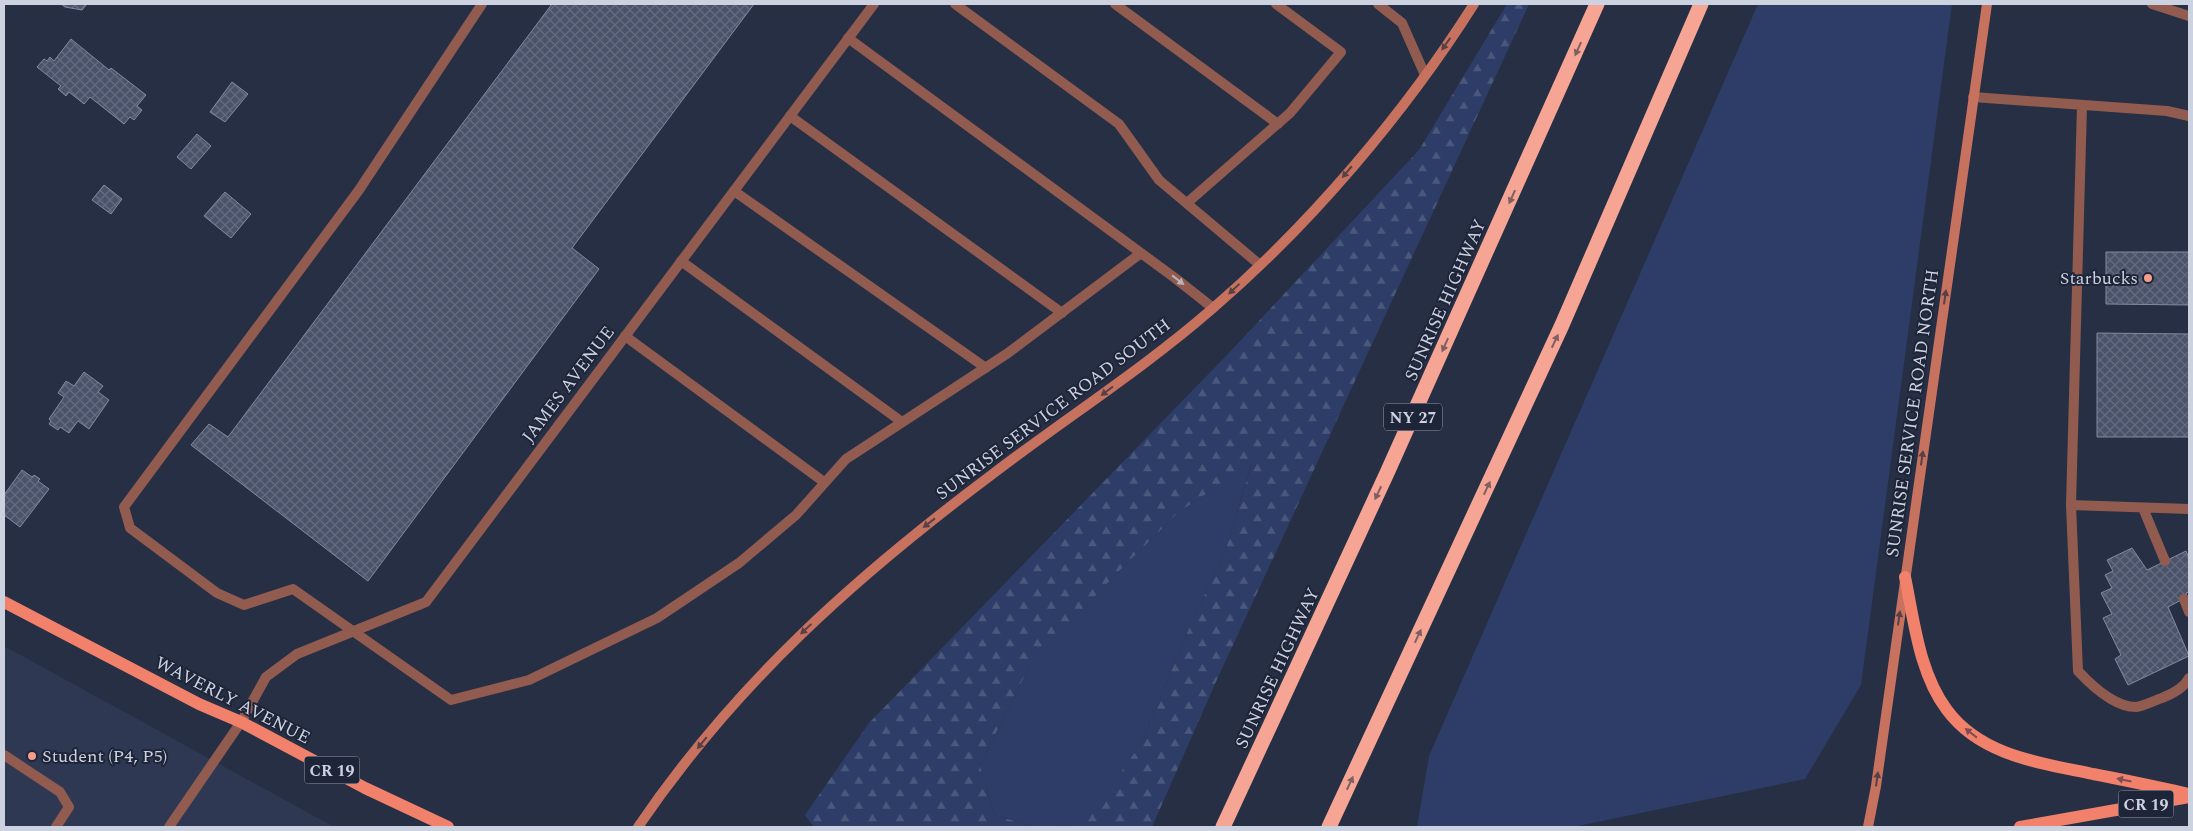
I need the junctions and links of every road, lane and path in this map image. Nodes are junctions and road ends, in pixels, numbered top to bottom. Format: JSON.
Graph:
{"nodes":[{"id":1,"x":482,"y":4,"type":"edge"},
{"id":2,"x":874,"y":4,"type":"edge"},
{"id":3,"x":955,"y":4,"type":"edge"},
{"id":4,"x":1115,"y":4,"type":"edge"},
{"id":5,"x":1276,"y":4,"type":"edge"},
{"id":6,"x":1378,"y":4,"type":"edge"},
{"id":7,"x":1474,"y":4,"type":"edge"},
{"id":8,"x":1597,"y":4,"type":"edge"},
{"id":9,"x":1701,"y":4,"type":"edge"},
{"id":10,"x":1987,"y":4,"type":"edge"},
{"id":11,"x":2152,"y":4,"type":"edge"},
{"id":12,"x":2189,"y":16,"type":"edge"},
{"id":13,"x":848,"y":38,"type":"junction"},
{"id":14,"x":1424,"y":75,"type":"junction"},
{"id":15,"x":1973,"y":98,"type":"junction"},
{"id":16,"x":2082,"y":106,"type":"junction"},
{"id":17,"x":790,"y":116,"type":"junction"},
{"id":18,"x":2189,"y":116,"type":"edge"},
{"id":19,"x":1278,"y":124,"type":"junction"},
{"id":20,"x":734,"y":191,"type":"junction"},
{"id":21,"x":1187,"y":203,"type":"junction"},
{"id":22,"x":1141,"y":253,"type":"junction"},
{"id":23,"x":681,"y":262,"type":"junction"},
{"id":24,"x":1260,"y":265,"type":"junction"},
{"id":25,"x":1213,"y":308,"type":"junction"},
{"id":26,"x":1062,"y":313,"type":"junction"},
{"id":27,"x":625,"y":336,"type":"junction"},
{"id":28,"x":986,"y":368,"type":"junction"},
{"id":29,"x":902,"y":422,"type":"junction"},
{"id":30,"x":824,"y":482,"type":"junction"},
{"id":31,"x":2071,"y":505,"type":"junction"},
{"id":32,"x":2143,"y":508,"type":"junction"},
{"id":33,"x":2189,"y":509,"type":"edge"},
{"id":34,"x":2165,"y":561,"type":"dead end"},
{"id":35,"x":1905,"y":577,"type":"junction"},
{"id":36,"x":2184,"y":599,"type":"dead end"},
{"id":37,"x":4,"y":602,"type":"edge"},
{"id":38,"x":2189,"y":612,"type":"edge"},
{"id":39,"x":352,"y":632,"type":"junction"},
{"id":40,"x":2189,"y":678,"type":"edge"},
{"id":41,"x":241,"y":722,"type":"junction"},
{"id":42,"x":4,"y":755,"type":"edge"},
{"id":43,"x":2189,"y":795,"type":"edge"},
{"id":44,"x":56,"y":827,"type":"edge"},
{"id":45,"x":169,"y":827,"type":"edge"},
{"id":46,"x":448,"y":827,"type":"edge"},
{"id":47,"x":638,"y":827,"type":"edge"},
{"id":48,"x":1223,"y":827,"type":"edge"},
{"id":49,"x":1329,"y":827,"type":"edge"},
{"id":50,"x":1868,"y":827,"type":"edge"},
{"id":51,"x":2020,"y":827,"type":"edge"}],
"edges":[{"from":1,"to":39,"type":"street"},
{"from":2,"to":13,"type":"street","name":"JAMES AVENUE"},
{"from":3,"to":21,"type":"street"},
{"from":4,"to":19,"type":"street"},
{"from":5,"to":19,"type":"street"},
{"from":6,"to":14,"type":"street"},
{"from":7,"to":14,"type":"main road","name":"SUNRISE SERVICE ROAD SOUTH","one_way":true},
{"from":8,"to":48,"type":"highway","name":"SUNRISE HIGHWAY","number":"NY 27","one_way":true},
{"from":49,"to":9,"type":"highway","one_way":true},
{"from":10,"to":15,"type":"main road","name":"SUNRISE SERVICE ROAD NORTH"},
{"from":11,"to":12,"type":"street"},
{"from":13,"to":17,"type":"street","name":"JAMES AVENUE"},
{"from":13,"to":22,"type":"street"},
{"from":14,"to":24,"type":"main road","name":"SUNRISE SERVICE ROAD SOUTH","one_way":true},
{"from":15,"to":16,"type":"street"},
{"from":35,"to":15,"type":"main road","name":"SUNRISE SERVICE ROAD NORTH","one_way":true},
{"from":16,"to":18,"type":"street"},
{"from":16,"to":31,"type":"street"},
{"from":17,"to":20,"type":"street","name":"JAMES AVENUE"},
{"from":17,"to":26,"type":"street"},
{"from":19,"to":21,"type":"street"},
{"from":20,"to":23,"type":"street","name":"JAMES AVENUE"},
{"from":20,"to":28,"type":"street"},
{"from":21,"to":24,"type":"street"},
{"from":22,"to":25,"type":"street","one_way":true},
{"from":22,"to":26,"type":"street"},
{"from":23,"to":27,"type":"street","name":"JAMES AVENUE"},
{"from":23,"to":29,"type":"street"},
{"from":24,"to":25,"type":"main road","name":"SUNRISE SERVICE ROAD SOUTH","one_way":true},
{"from":25,"to":47,"type":"main road","name":"SUNRISE SERVICE ROAD SOUTH","one_way":true},
{"from":26,"to":28,"type":"street"},
{"from":27,"to":30,"type":"street"},
{"from":27,"to":39,"type":"street","name":"JAMES AVENUE"},
{"from":28,"to":29,"type":"street"},
{"from":29,"to":30,"type":"street"},
{"from":30,"to":39,"type":"street"},
{"from":31,"to":32,"type":"street"},
{"from":31,"to":40,"type":"street"},
{"from":32,"to":33,"type":"street"},
{"from":32,"to":34,"type":"street"},
{"from":43,"to":35,"type":"main road","one_way":true},
{"from":50,"to":35,"type":"main road","name":"SUNRISE SERVICE ROAD NORTH","one_way":true},
{"from":36,"to":38,"type":"street"},
{"from":37,"to":41,"type":"main road","name":"WAVERLY AVENUE","number":"CR 19"},
{"from":39,"to":41,"type":"street","name":"JAMES AVENUE"},
{"from":41,"to":45,"type":"street","name":"JAMES AVENUE"},
{"from":41,"to":46,"type":"main road","name":"WAVERLY AVENUE","number":"CR 19"},
{"from":42,"to":44,"type":"street"},
{"from":43,"to":51,"type":"main road","number":"CR 19"}]}
